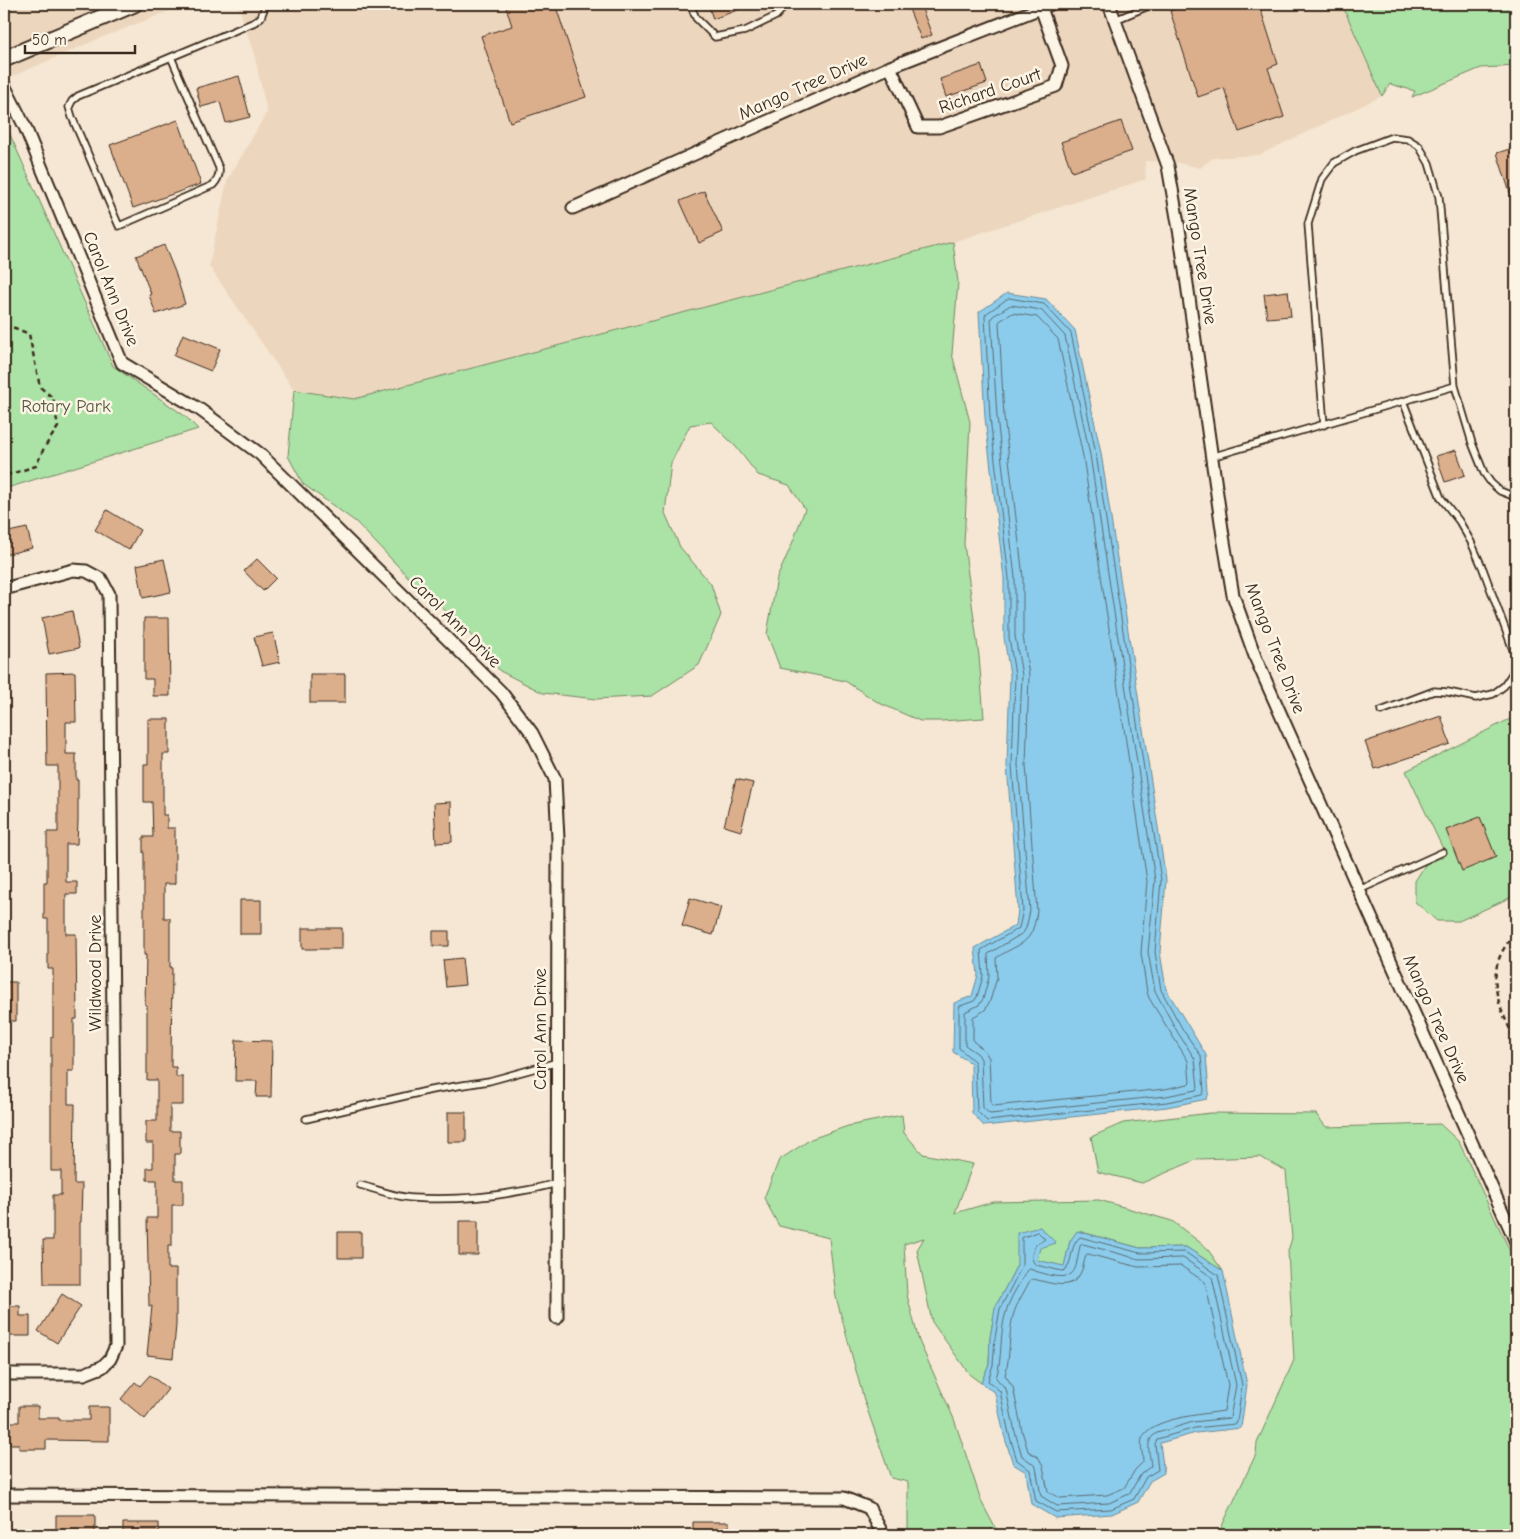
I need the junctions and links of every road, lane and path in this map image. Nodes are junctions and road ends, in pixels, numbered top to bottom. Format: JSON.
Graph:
{"nodes":[{"id":1,"x":134,"y":4,"type":"edge"},
{"id":2,"x":266,"y":4,"type":"edge"},
{"id":3,"x":690,"y":4,"type":"edge"},
{"id":4,"x":787,"y":4,"type":"edge"},
{"id":5,"x":1109,"y":4,"type":"edge"},
{"id":6,"x":1153,"y":4,"type":"edge"},
{"id":7,"x":1046,"y":6,"type":"edge"},
{"id":8,"x":1115,"y":20,"type":"junction"},
{"id":9,"x":171,"y":57,"type":"junction"},
{"id":10,"x":4,"y":60,"type":"edge"},
{"id":11,"x":890,"y":67,"type":"junction"},
{"id":12,"x":4,"y":86,"type":"edge"},
{"id":13,"x":572,"y":208,"type":"dead end"},
{"id":14,"x":4,"y":327,"type":"edge"},
{"id":15,"x":1456,"y":386,"type":"junction"},
{"id":16,"x":1403,"y":401,"type":"junction"},
{"id":17,"x":1324,"y":425,"type":"junction"},
{"id":18,"x":1211,"y":457,"type":"junction"},
{"id":19,"x":4,"y":476,"type":"edge"},
{"id":20,"x":1516,"y":496,"type":"edge"},
{"id":21,"x":4,"y":589,"type":"edge"},
{"id":22,"x":1516,"y":658,"type":"edge"},
{"id":23,"x":1516,"y":663,"type":"edge"},
{"id":24,"x":1381,"y":711,"type":"dead end"},
{"id":25,"x":1444,"y":852,"type":"dead end"},
{"id":26,"x":1359,"y":890,"type":"junction"},
{"id":27,"x":1516,"y":933,"type":"edge"},
{"id":28,"x":1516,"y":1041,"type":"edge"},
{"id":29,"x":558,"y":1062,"type":"junction"},
{"id":30,"x":306,"y":1119,"type":"dead end"},
{"id":31,"x":558,"y":1183,"type":"junction"},
{"id":32,"x":360,"y":1185,"type":"dead end"},
{"id":33,"x":1516,"y":1242,"type":"edge"},
{"id":34,"x":558,"y":1318,"type":"dead end"},
{"id":35,"x":4,"y":1374,"type":"edge"},
{"id":36,"x":4,"y":1494,"type":"edge"},
{"id":37,"x":880,"y":1535,"type":"edge"}],
"edges":[{"from":1,"to":10,"type":"street"},
{"from":2,"to":9,"type":"lane"},
{"from":3,"to":4,"type":"lane"},
{"from":5,"to":8,"type":"street","name":"Mango Tree Drive"},
{"from":6,"to":8,"type":"lane"},
{"from":7,"to":11,"type":"street","name":"Mango Tree Drive"},
{"from":7,"to":11,"type":"street","name":"Richard Court"},
{"from":8,"to":18,"type":"street","name":"Mango Tree Drive"},
{"from":9,"to":9,"type":"lane"},
{"from":11,"to":13,"type":"street","name":"Mango Tree Drive"},
{"from":12,"to":29,"type":"street","name":"Carol Ann Drive"},
{"from":14,"to":19,"type":"path"},
{"from":15,"to":16,"type":"lane"},
{"from":15,"to":17,"type":"lane"},
{"from":15,"to":20,"type":"lane"},
{"from":16,"to":17,"type":"lane"},
{"from":16,"to":22,"type":"lane"},
{"from":17,"to":18,"type":"lane"},
{"from":18,"to":26,"type":"street","name":"Mango Tree Drive"},
{"from":21,"to":35,"type":"street","name":"Wildwood Drive"},
{"from":23,"to":24,"type":"lane"},
{"from":25,"to":26,"type":"lane"},
{"from":26,"to":33,"type":"street","name":"Mango Tree Drive"},
{"from":27,"to":28,"type":"path"},
{"from":29,"to":30,"type":"lane"},
{"from":29,"to":31,"type":"street","name":"Carol Ann Drive"},
{"from":31,"to":32,"type":"lane"},
{"from":31,"to":34,"type":"street","name":"Carol Ann Drive"},
{"from":36,"to":37,"type":"street"}]}
